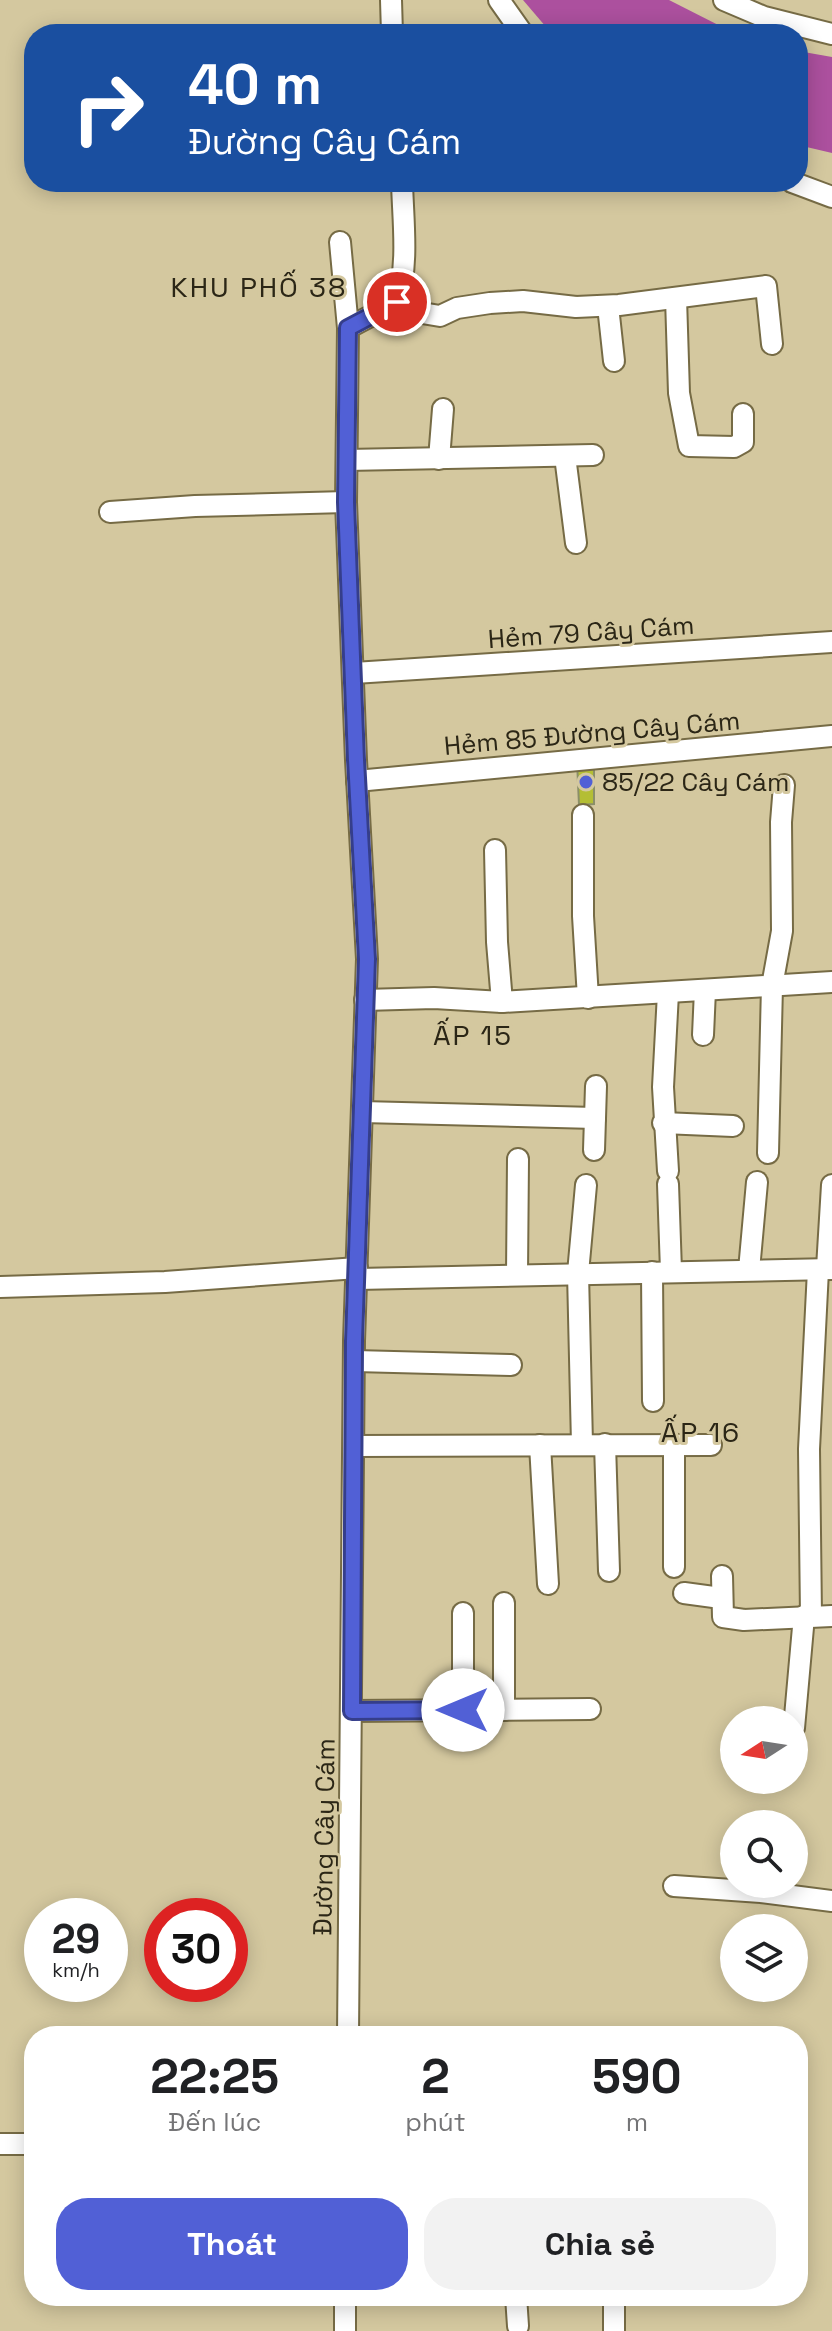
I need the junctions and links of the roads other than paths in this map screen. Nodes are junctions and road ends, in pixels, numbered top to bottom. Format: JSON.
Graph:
{"nodes":[{"id":1,"x":391,"y":0,"type":"edge"},
{"id":2,"x":499,"y":0,"type":"edge"},
{"id":3,"x":724,"y":0,"type":"edge"},
{"id":4,"x":392,"y":24,"type":"edge"},
{"id":5,"x":516,"y":24,"type":"edge"},
{"id":6,"x":792,"y":24,"type":"edge"},
{"id":7,"x":808,"y":28,"type":"edge"},
{"id":8,"x":832,"y":34,"type":"edge"},
{"id":9,"x":808,"y":188,"type":"edge"},
{"id":10,"x":402,"y":192,"type":"edge"},
{"id":11,"x":832,"y":197,"type":"edge"},
{"id":12,"x":340,"y":242,"type":"dead end"},
{"id":13,"x":676,"y":298,"type":"junction"},
{"id":14,"x":397,"y":302,"type":"junction"},
{"id":15,"x":608,"y":306,"type":"junction"},
{"id":16,"x":348,"y":328,"type":"junction"},
{"id":17,"x":772,"y":344,"type":"dead end"},
{"id":18,"x":614,"y":361,"type":"dead end"},
{"id":19,"x":443,"y":409,"type":"dead end"},
{"id":20,"x":743,"y":414,"type":"dead end"},
{"id":21,"x":593,"y":455,"type":"dead end"},
{"id":22,"x":565,"y":456,"type":"junction"},
{"id":23,"x":439,"y":459,"type":"junction"},
{"id":24,"x":347,"y":460,"type":"junction"},
{"id":25,"x":346,"y":502,"type":"junction"},
{"id":26,"x":110,"y":512,"type":"dead end"},
{"id":27,"x":576,"y":543,"type":"dead end"},
{"id":28,"x":832,"y":642,"type":"edge"},
{"id":29,"x":354,"y":673,"type":"junction"},
{"id":30,"x":832,"y":736,"type":"edge"},
{"id":31,"x":357,"y":781,"type":"junction"},
{"id":32,"x":784,"y":785,"type":"dead end"},
{"id":33,"x":583,"y":815,"type":"dead end"},
{"id":34,"x":495,"y":850,"type":"dead end"},
{"id":35,"x":832,"y":982,"type":"edge"},
{"id":36,"x":772,"y":986,"type":"junction"},
{"id":37,"x":705,"y":990,"type":"junction"},
{"id":38,"x":668,"y":993,"type":"junction"},
{"id":39,"x":588,"y":998,"type":"junction"},
{"id":40,"x":365,"y":1000,"type":"junction"},
{"id":41,"x":502,"y":1002,"type":"junction"},
{"id":42,"x":703,"y":1035,"type":"dead end"},
{"id":43,"x":596,"y":1086,"type":"dead end"},
{"id":44,"x":362,"y":1112,"type":"junction"},
{"id":45,"x":595,"y":1118,"type":"junction"},
{"id":46,"x":663,"y":1123,"type":"junction"},
{"id":47,"x":733,"y":1126,"type":"dead end"},
{"id":48,"x":594,"y":1150,"type":"dead end"},
{"id":49,"x":768,"y":1153,"type":"dead end"},
{"id":50,"x":518,"y":1159,"type":"dead end"},
{"id":51,"x":757,"y":1182,"type":"dead end"},
{"id":52,"x":586,"y":1185,"type":"dead end"},
{"id":53,"x":832,"y":1185,"type":"edge"},
{"id":54,"x":826,"y":1269,"type":"edge"},
{"id":55,"x":749,"y":1270,"type":"junction"},
{"id":56,"x":662,"y":1272,"type":"junction"},
{"id":57,"x":578,"y":1273,"type":"junction"},
{"id":58,"x":357,"y":1274,"type":"junction"},
{"id":59,"x":517,"y":1275,"type":"junction"},
{"id":60,"x":0,"y":1287,"type":"edge"},
{"id":61,"x":355,"y":1361,"type":"junction"},
{"id":62,"x":511,"y":1365,"type":"dead end"},
{"id":63,"x":653,"y":1401,"type":"dead end"},
{"id":64,"x":582,"y":1444,"type":"junction"},
{"id":65,"x":605,"y":1444,"type":"junction"},
{"id":66,"x":674,"y":1444,"type":"junction"},
{"id":67,"x":540,"y":1445,"type":"junction"},
{"id":68,"x":711,"y":1445,"type":"dead end"},
{"id":69,"x":354,"y":1446,"type":"junction"},
{"id":70,"x":674,"y":1567,"type":"dead end"},
{"id":71,"x":609,"y":1571,"type":"dead end"},
{"id":72,"x":722,"y":1576,"type":"dead end"},
{"id":73,"x":548,"y":1584,"type":"dead end"},
{"id":74,"x":684,"y":1593,"type":"dead end"},
{"id":75,"x":721,"y":1598,"type":"junction"},
{"id":76,"x":504,"y":1603,"type":"dead end"},
{"id":77,"x":463,"y":1613,"type":"dead end"},
{"id":78,"x":816,"y":1616,"type":"edge"},
{"id":79,"x":798,"y":1706,"type":"edge"},
{"id":80,"x":590,"y":1709,"type":"dead end"},
{"id":81,"x":463,"y":1710,"type":"junction"},
{"id":82,"x":504,"y":1710,"type":"junction"},
{"id":83,"x":352,"y":1711,"type":"junction"},
{"id":84,"x":674,"y":1886,"type":"dead end"},
{"id":85,"x":832,"y":1901,"type":"edge"},
{"id":86,"x":348,"y":2026,"type":"edge"},
{"id":87,"x":0,"y":2144,"type":"edge"},
{"id":88,"x":24,"y":2144,"type":"edge"},
{"id":89,"x":345,"y":2306,"type":"edge"},
{"id":90,"x":517,"y":2306,"type":"edge"},
{"id":91,"x":614,"y":2306,"type":"edge"},
{"id":92,"x":518,"y":2326,"type":"dead end"},
{"id":93,"x":345,"y":2331,"type":"edge"},
{"id":94,"x":614,"y":2331,"type":"edge"}],
"edges":[{"from":1,"to":4,"type":"street"},
{"from":2,"to":5,"type":"street"},
{"from":3,"to":6,"type":"street"},
{"from":7,"to":8,"type":"street"},
{"from":9,"to":11,"type":"street"},
{"from":10,"to":14,"type":"street"},
{"from":12,"to":16,"type":"street","name":"Đường Cây Cám"},
{"from":13,"to":15,"type":"street"},
{"from":13,"to":17,"type":"street"},
{"from":13,"to":20,"type":"street"},
{"from":14,"to":15,"type":"street"},
{"from":14,"to":16,"type":"street"},
{"from":15,"to":18,"type":"street"},
{"from":16,"to":24,"type":"street","name":"Đường Cây Cám"},
{"from":19,"to":23,"type":"street"},
{"from":21,"to":22,"type":"street"},
{"from":22,"to":23,"type":"street"},
{"from":22,"to":27,"type":"street"},
{"from":23,"to":24,"type":"street"},
{"from":24,"to":25,"type":"street","name":"Đường Cây Cám"},
{"from":25,"to":26,"type":"street"},
{"from":25,"to":29,"type":"street","name":"Đường Cây Cám"},
{"from":28,"to":29,"type":"street","name":"Hẻm 79 Cây Cám"},
{"from":29,"to":31,"type":"street","name":"Đường Cây Cám"},
{"from":30,"to":31,"type":"street","name":"Hẻm 85 Đường Cây Cám"},
{"from":31,"to":40,"type":"street","name":"Đường Cây Cám"},
{"from":32,"to":36,"type":"street"},
{"from":33,"to":39,"type":"street"},
{"from":34,"to":41,"type":"street"},
{"from":35,"to":36,"type":"street"},
{"from":36,"to":37,"type":"street"},
{"from":36,"to":49,"type":"street"},
{"from":37,"to":38,"type":"street"},
{"from":37,"to":42,"type":"street"},
{"from":38,"to":39,"type":"street"},
{"from":38,"to":46,"type":"street"},
{"from":39,"to":41,"type":"street"},
{"from":40,"to":41,"type":"street"},
{"from":40,"to":44,"type":"street","name":"Đường Cây Cám"},
{"from":43,"to":45,"type":"street"},
{"from":44,"to":45,"type":"street"},
{"from":44,"to":58,"type":"street","name":"Đường Cây Cám"},
{"from":45,"to":48,"type":"street"},
{"from":46,"to":47,"type":"street"},
{"from":46,"to":56,"type":"street"},
{"from":50,"to":59,"type":"street"},
{"from":51,"to":55,"type":"street"},
{"from":52,"to":57,"type":"street"},
{"from":53,"to":54,"type":"street"},
{"from":54,"to":55,"type":"street"},
{"from":54,"to":78,"type":"street"},
{"from":55,"to":56,"type":"street"},
{"from":56,"to":57,"type":"street"},
{"from":56,"to":63,"type":"street"},
{"from":57,"to":59,"type":"street"},
{"from":57,"to":64,"type":"street"},
{"from":58,"to":59,"type":"street"},
{"from":58,"to":60,"type":"street"},
{"from":58,"to":61,"type":"street","name":"Đường Cây Cám"},
{"from":61,"to":62,"type":"street"},
{"from":61,"to":69,"type":"street","name":"Đường Cây Cám"},
{"from":64,"to":65,"type":"street"},
{"from":64,"to":67,"type":"street"},
{"from":65,"to":66,"type":"street"},
{"from":65,"to":71,"type":"street"},
{"from":66,"to":68,"type":"street"},
{"from":66,"to":70,"type":"street"},
{"from":67,"to":69,"type":"street"},
{"from":67,"to":73,"type":"street"},
{"from":69,"to":83,"type":"street","name":"Đường Cây Cám"},
{"from":72,"to":75,"type":"street"},
{"from":74,"to":75,"type":"street"},
{"from":75,"to":78,"type":"street"},
{"from":76,"to":82,"type":"street"},
{"from":77,"to":81,"type":"street"},
{"from":78,"to":79,"type":"street"},
{"from":80,"to":82,"type":"street"},
{"from":81,"to":82,"type":"street"},
{"from":81,"to":83,"type":"street"},
{"from":83,"to":86,"type":"street","name":"Đường Cây Cám"},
{"from":84,"to":85,"type":"street"},
{"from":87,"to":88,"type":"street"},
{"from":89,"to":93,"type":"street"},
{"from":90,"to":92,"type":"street"},
{"from":91,"to":94,"type":"street"}]}
